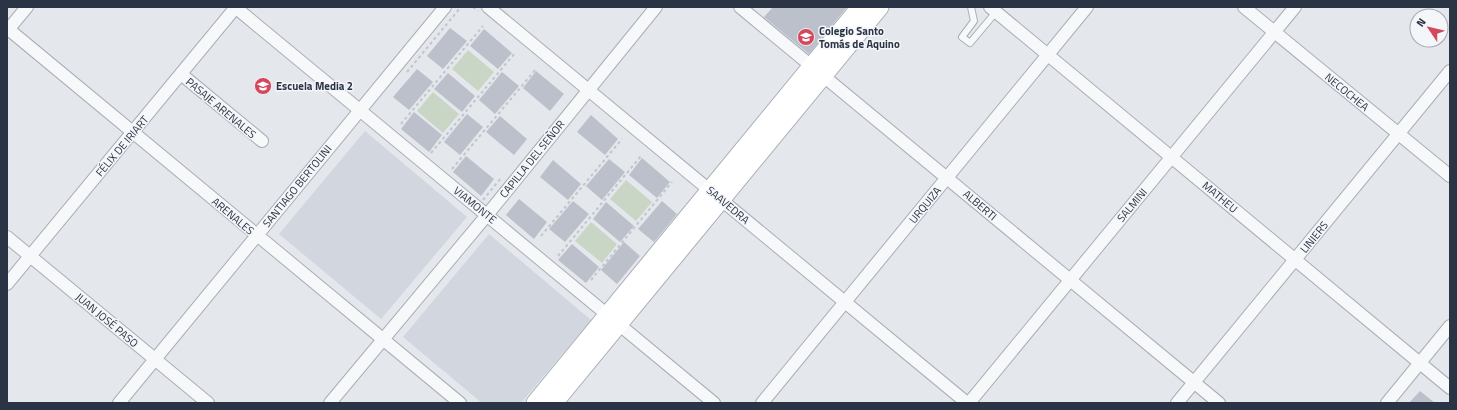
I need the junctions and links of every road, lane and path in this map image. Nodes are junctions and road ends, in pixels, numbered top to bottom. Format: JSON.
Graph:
{"nodes":[{"id":1,"x":27,"y":7,"type":"edge"},
{"id":2,"x":236,"y":7,"type":"edge"},
{"id":3,"x":445,"y":7,"type":"edge"},
{"id":4,"x":461,"y":7,"type":"edge"},
{"id":5,"x":473,"y":7,"type":"edge"},
{"id":6,"x":656,"y":7,"type":"edge"},
{"id":7,"x":740,"y":7,"type":"edge"},
{"id":8,"x":860,"y":7,"type":"edge"},
{"id":9,"x":880,"y":7,"type":"edge"},
{"id":10,"x":970,"y":7,"type":"edge"},
{"id":11,"x":1087,"y":7,"type":"edge"},
{"id":12,"x":1244,"y":7,"type":"edge"},
{"id":13,"x":1295,"y":7,"type":"edge"},
{"id":14,"x":483,"y":9,"type":"edge"},
{"id":15,"x":993,"y":9,"type":"edge"},
{"id":16,"x":483,"y":26,"type":"dead end"},
{"id":17,"x":8,"y":30,"type":"edge"},
{"id":18,"x":1275,"y":32,"type":"junction"},
{"id":19,"x":515,"y":53,"type":"dead end"},
{"id":20,"x":1048,"y":55,"type":"junction"},
{"id":21,"x":536,"y":69,"type":"dead end"},
{"id":22,"x":818,"y":71,"type":"junction"},
{"id":23,"x":1450,"y":71,"type":"edge"},
{"id":24,"x":181,"y":74,"type":"junction"},
{"id":25,"x":403,"y":78,"type":"dead end"},
{"id":26,"x":588,"y":90,"type":"junction"},
{"id":27,"x":360,"y":110,"type":"junction"},
{"id":28,"x":401,"y":124,"type":"dead end"},
{"id":29,"x":133,"y":132,"type":"junction"},
{"id":30,"x":1399,"y":134,"type":"junction"},
{"id":31,"x":622,"y":139,"type":"dead end"},
{"id":32,"x":262,"y":142,"type":"dead end"},
{"id":33,"x":432,"y":153,"type":"dead end"},
{"id":34,"x":641,"y":156,"type":"dead end"},
{"id":35,"x":1172,"y":157,"type":"junction"},
{"id":36,"x":452,"y":169,"type":"dead end"},
{"id":37,"x":1450,"y":176,"type":"edge"},
{"id":38,"x":502,"y":178,"type":"dead end"},
{"id":39,"x":947,"y":178,"type":"junction"},
{"id":40,"x":672,"y":182,"type":"dead end"},
{"id":41,"x":716,"y":195,"type":"junction"},
{"id":42,"x":481,"y":202,"type":"dead end"},
{"id":43,"x":487,"y":215,"type":"junction"},
{"id":44,"x":257,"y":235,"type":"junction"},
{"id":45,"x":540,"y":236,"type":"dead end"},
{"id":46,"x":7,"y":237,"type":"edge"},
{"id":47,"x":30,"y":256,"type":"junction"},
{"id":48,"x":558,"y":256,"type":"dead end"},
{"id":49,"x":1295,"y":260,"type":"junction"},
{"id":50,"x":590,"y":280,"type":"dead end"},
{"id":51,"x":1070,"y":280,"type":"junction"},
{"id":52,"x":7,"y":284,"type":"edge"},
{"id":53,"x":845,"y":302,"type":"junction"},
{"id":54,"x":613,"y":319,"type":"junction"},
{"id":55,"x":1450,"y":326,"type":"edge"},
{"id":56,"x":383,"y":339,"type":"junction"},
{"id":57,"x":155,"y":359,"type":"junction"},
{"id":58,"x":1420,"y":363,"type":"junction"},
{"id":59,"x":1194,"y":382,"type":"junction"},
{"id":60,"x":1450,"y":388,"type":"edge"},
{"id":61,"x":119,"y":403,"type":"edge"},
{"id":62,"x":208,"y":403,"type":"edge"},
{"id":63,"x":330,"y":403,"type":"edge"},
{"id":64,"x":460,"y":403,"type":"edge"},
{"id":65,"x":535,"y":403,"type":"edge"},
{"id":66,"x":554,"y":403,"type":"edge"},
{"id":67,"x":714,"y":403,"type":"edge"},
{"id":68,"x":762,"y":403,"type":"edge"},
{"id":69,"x":968,"y":403,"type":"edge"},
{"id":70,"x":1178,"y":403,"type":"edge"},
{"id":71,"x":1219,"y":403,"type":"edge"},
{"id":72,"x":1387,"y":403,"type":"edge"}],
"edges":[{"from":1,"to":17,"type":"street"},
{"from":2,"to":24,"type":"street","name":"FÉLIX DE IRIART"},
{"from":2,"to":27,"type":"street","name":"VIAMONTE"},
{"from":3,"to":27,"type":"street","name":"SANTIAGO BERTOLINI"},
{"from":4,"to":25,"type":"path"},
{"from":5,"to":14,"type":"path"},
{"from":6,"to":26,"type":"street","name":"CAPILLA DEL SEÑOR"},
{"from":7,"to":22,"type":"street","name":"ALBERTI"},
{"from":8,"to":22,"type":"main road"},
{"from":9,"to":22,"type":"main road"},
{"from":10,"to":15,"type":"lane"},
{"from":11,"to":20,"type":"street","name":"URQUIZA"},
{"from":12,"to":18,"type":"street","name":"NECOCHEA"},
{"from":13,"to":18,"type":"street","name":"SALMINI"},
{"from":14,"to":26,"type":"street","name":"SAAVEDRA"},
{"from":15,"to":20,"type":"street","name":"MATHEU"},
{"from":16,"to":28,"type":"path"},
{"from":17,"to":29,"type":"street","name":"ARENALES"},
{"from":18,"to":30,"type":"street","name":"NECOCHEA"},
{"from":18,"to":35,"type":"street","name":"SALMINI"},
{"from":19,"to":33,"type":"path"},
{"from":20,"to":35,"type":"street","name":"MATHEU"},
{"from":20,"to":39,"type":"street","name":"URQUIZA"},
{"from":21,"to":36,"type":"path"},
{"from":22,"to":39,"type":"street","name":"ALBERTI"},
{"from":22,"to":41,"type":"main road"},
{"from":23,"to":30,"type":"street","name":"LINIERS"},
{"from":24,"to":29,"type":"street","name":"FÉLIX DE IRIART"},
{"from":24,"to":32,"type":"street","name":"PASAJE ARENALES"},
{"from":26,"to":41,"type":"street","name":"SAAVEDRA"},
{"from":26,"to":43,"type":"street","name":"CAPILLA DEL SEÑOR"},
{"from":27,"to":43,"type":"street","name":"VIAMONTE"},
{"from":27,"to":44,"type":"street","name":"SANTIAGO BERTOLINI"},
{"from":29,"to":44,"type":"street","name":"ARENALES"},
{"from":29,"to":47,"type":"street","name":"FÉLIX DE IRIART"},
{"from":30,"to":37,"type":"street","name":"NECOCHEA"},
{"from":30,"to":49,"type":"street","name":"LINIERS"},
{"from":31,"to":45,"type":"path"},
{"from":34,"to":48,"type":"path"},
{"from":35,"to":49,"type":"street","name":"MATHEU"},
{"from":35,"to":51,"type":"street","name":"SALMINI"},
{"from":38,"to":42,"type":"path"},
{"from":39,"to":51,"type":"street","name":"ALBERTI"},
{"from":39,"to":53,"type":"street","name":"URQUIZA"},
{"from":40,"to":50,"type":"path"},
{"from":41,"to":53,"type":"street","name":"SAAVEDRA"},
{"from":41,"to":54,"type":"main road"},
{"from":43,"to":54,"type":"street","name":"VIAMONTE"},
{"from":43,"to":56,"type":"street","name":"CAPILLA DEL SEÑOR"},
{"from":44,"to":56,"type":"street","name":"ARENALES"},
{"from":44,"to":57,"type":"street","name":"SANTIAGO BERTOLINI"},
{"from":46,"to":47,"type":"street","name":"JUAN JOSÉ PASO"},
{"from":47,"to":52,"type":"street","name":"FÉLIX DE IRIART"},
{"from":47,"to":57,"type":"street","name":"JUAN JOSÉ PASO"},
{"from":49,"to":58,"type":"street","name":"MATHEU"},
{"from":49,"to":59,"type":"street","name":"LINIERS"},
{"from":51,"to":59,"type":"street","name":"ALBERTI"},
{"from":51,"to":69,"type":"street","name":"SALMINI"},
{"from":53,"to":68,"type":"street","name":"URQUIZA"},
{"from":53,"to":69,"type":"street","name":"SAAVEDRA"},
{"from":54,"to":65,"type":"main road"},
{"from":54,"to":66,"type":"main road"},
{"from":54,"to":67,"type":"street","name":"VIAMONTE"},
{"from":55,"to":58,"type":"street"},
{"from":56,"to":63,"type":"street","name":"CAPILLA DEL SEÑOR"},
{"from":56,"to":64,"type":"street","name":"ARENALES"},
{"from":57,"to":61,"type":"street","name":"SANTIAGO BERTOLINI"},
{"from":57,"to":62,"type":"street","name":"JUAN JOSÉ PASO"},
{"from":58,"to":60,"type":"street","name":"MATHEU"},
{"from":58,"to":72,"type":"street"},
{"from":59,"to":70,"type":"street","name":"LINIERS"},
{"from":59,"to":71,"type":"street","name":"ALBERTI"}]}
